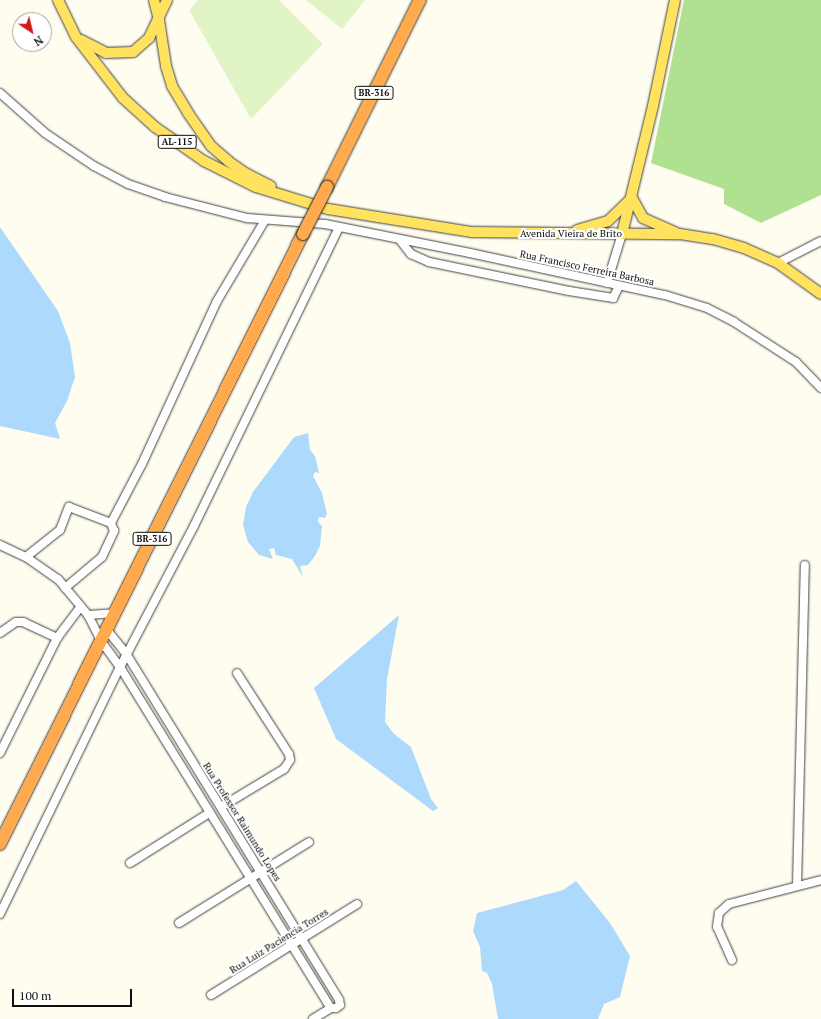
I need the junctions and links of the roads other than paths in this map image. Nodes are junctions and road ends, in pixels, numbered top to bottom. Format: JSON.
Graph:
{"nodes":[{"id":1,"x":58,"y":0,"type":"edge"},
{"id":2,"x":154,"y":0,"type":"edge"},
{"id":3,"x":167,"y":0,"type":"edge"},
{"id":4,"x":420,"y":0,"type":"edge"},
{"id":5,"x":675,"y":0,"type":"edge"},
{"id":6,"x":160,"y":20,"type":"junction"},
{"id":7,"x":76,"y":37,"type":"junction"},
{"id":8,"x":0,"y":93,"type":"edge"},
{"id":9,"x":632,"y":198,"type":"junction"},
{"id":10,"x":309,"y":205,"type":"junction"},
{"id":11,"x":265,"y":220,"type":"junction"},
{"id":12,"x":339,"y":228,"type":"junction"},
{"id":13,"x":566,"y":234,"type":"junction"},
{"id":14,"x":622,"y":234,"type":"junction"},
{"id":15,"x":680,"y":234,"type":"junction"},
{"id":16,"x":400,"y":240,"type":"junction"},
{"id":17,"x":821,"y":240,"type":"edge"},
{"id":18,"x":778,"y":263,"type":"junction"},
{"id":19,"x":607,"y":282,"type":"junction"},
{"id":20,"x":619,"y":286,"type":"junction"},
{"id":21,"x":821,"y":294,"type":"edge"},
{"id":22,"x":821,"y":388,"type":"edge"},
{"id":23,"x":111,"y":523,"type":"junction"},
{"id":24,"x":0,"y":545,"type":"edge"},
{"id":25,"x":26,"y":557,"type":"junction"},
{"id":26,"x":805,"y":565,"type":"dead end"},
{"id":27,"x":65,"y":588,"type":"junction"},
{"id":28,"x":80,"y":608,"type":"junction"},
{"id":29,"x":115,"y":614,"type":"junction"},
{"id":30,"x":88,"y":615,"type":"junction"},
{"id":31,"x":107,"y":630,"type":"junction"},
{"id":32,"x":0,"y":633,"type":"edge"},
{"id":33,"x":57,"y":638,"type":"junction"},
{"id":34,"x":101,"y":641,"type":"junction"},
{"id":35,"x":126,"y":655,"type":"junction"},
{"id":36,"x":120,"y":667,"type":"junction"},
{"id":37,"x":237,"y":673,"type":"dead end"},
{"id":38,"x":0,"y":753,"type":"edge"},
{"id":39,"x":220,"y":807,"type":"junction"},
{"id":40,"x":209,"y":813,"type":"junction"},
{"id":41,"x":309,"y":842,"type":"dead end"},
{"id":42,"x":0,"y":844,"type":"edge"},
{"id":43,"x":130,"y":863,"type":"dead end"},
{"id":44,"x":260,"y":872,"type":"junction"},
{"id":45,"x":250,"y":878,"type":"junction"},
{"id":46,"x":821,"y":880,"type":"edge"},
{"id":47,"x":797,"y":886,"type":"junction"},
{"id":48,"x":357,"y":904,"type":"dead end"},
{"id":49,"x":0,"y":914,"type":"edge"},
{"id":50,"x":179,"y":923,"type":"dead end"},
{"id":51,"x":302,"y":938,"type":"junction"},
{"id":52,"x":291,"y":946,"type":"junction"},
{"id":53,"x":732,"y":960,"type":"dead end"},
{"id":54,"x":210,"y":995,"type":"dead end"},
{"id":55,"x":331,"y":1008,"type":"junction"},
{"id":56,"x":313,"y":1019,"type":"edge"}],
"edges":[{"from":1,"to":7,"type":"main road","number":"AL-115"},
{"from":2,"to":6,"type":"main road"},
{"from":3,"to":6,"type":"main road"},
{"from":4,"to":29,"type":"highway","number":"BR-316","bridge":true},
{"from":5,"to":9,"type":"main road"},
{"from":6,"to":7,"type":"main road"},
{"from":6,"to":10,"type":"main road"},
{"from":7,"to":10,"type":"main road","number":"AL-115"},
{"from":8,"to":11,"type":"street","name":"Rua Francisco Ferreira Barbosa"},
{"from":9,"to":13,"type":"main road"},
{"from":9,"to":14,"type":"main road"},
{"from":9,"to":15,"type":"main road"},
{"from":10,"to":13,"type":"main road","name":"Avenida Vieira de Brito"},
{"from":11,"to":12,"type":"street","name":"Rua Francisco Ferreira Barbosa"},
{"from":11,"to":23,"type":"street"},
{"from":12,"to":16,"type":"street","name":"Rua Francisco Ferreira Barbosa"},
{"from":12,"to":35,"type":"street"},
{"from":13,"to":14,"type":"main road","name":"Avenida Vieira de Brito"},
{"from":14,"to":15,"type":"main road","name":"Avenida Vieira de Brito"},
{"from":14,"to":19,"type":"street"},
{"from":15,"to":18,"type":"main road","name":"Avenida Vieira de Brito"},
{"from":16,"to":19,"type":"street","name":"Rua Francisco Ferreira Barbosa"},
{"from":16,"to":20,"type":"street"},
{"from":17,"to":18,"type":"street"},
{"from":18,"to":21,"type":"main road","name":"Avenida Vieira de Brito"},
{"from":19,"to":20,"type":"street","name":"Rua Francisco Ferreira Barbosa"},
{"from":20,"to":22,"type":"street","name":"Rua Francisco Ferreira Barbosa"},
{"from":23,"to":25,"type":"street"},
{"from":23,"to":27,"type":"street"},
{"from":24,"to":25,"type":"street"},
{"from":25,"to":27,"type":"street"},
{"from":26,"to":47,"type":"street"},
{"from":27,"to":28,"type":"street"},
{"from":28,"to":30,"type":"street"},
{"from":28,"to":33,"type":"street"},
{"from":29,"to":30,"type":"street"},
{"from":29,"to":31,"type":"highway","number":"BR-316"},
{"from":30,"to":34,"type":"street"},
{"from":31,"to":34,"type":"highway","number":"BR-316"},
{"from":31,"to":35,"type":"street","name":"Rua Professor Raimundo Lopes"},
{"from":32,"to":33,"type":"street"},
{"from":33,"to":38,"type":"street"},
{"from":34,"to":36,"type":"street"},
{"from":34,"to":42,"type":"highway","number":"BR-316"},
{"from":35,"to":36,"type":"street"},
{"from":35,"to":39,"type":"street","name":"Rua Professor Raimundo Lopes"},
{"from":36,"to":40,"type":"street"},
{"from":36,"to":49,"type":"street"},
{"from":37,"to":39,"type":"street"},
{"from":39,"to":44,"type":"street","name":"Rua Professor Raimundo Lopes"},
{"from":40,"to":43,"type":"street"},
{"from":40,"to":45,"type":"street"},
{"from":41,"to":44,"type":"street"},
{"from":44,"to":45,"type":"street"},
{"from":44,"to":51,"type":"street","name":"Rua Professor Raimundo Lopes"},
{"from":45,"to":50,"type":"street"},
{"from":45,"to":52,"type":"street"},
{"from":46,"to":47,"type":"street"},
{"from":47,"to":53,"type":"street"},
{"from":48,"to":51,"type":"street","name":"Rua Luiz Paciencia Torres"},
{"from":51,"to":52,"type":"street","name":"Rua Luiz Paciencia Torres"},
{"from":51,"to":55,"type":"street","name":"Rua Professor Raimundo Lopes"},
{"from":52,"to":54,"type":"street","name":"Rua Luiz Paciencia Torres"},
{"from":52,"to":55,"type":"street"},
{"from":55,"to":56,"type":"street"}]}
